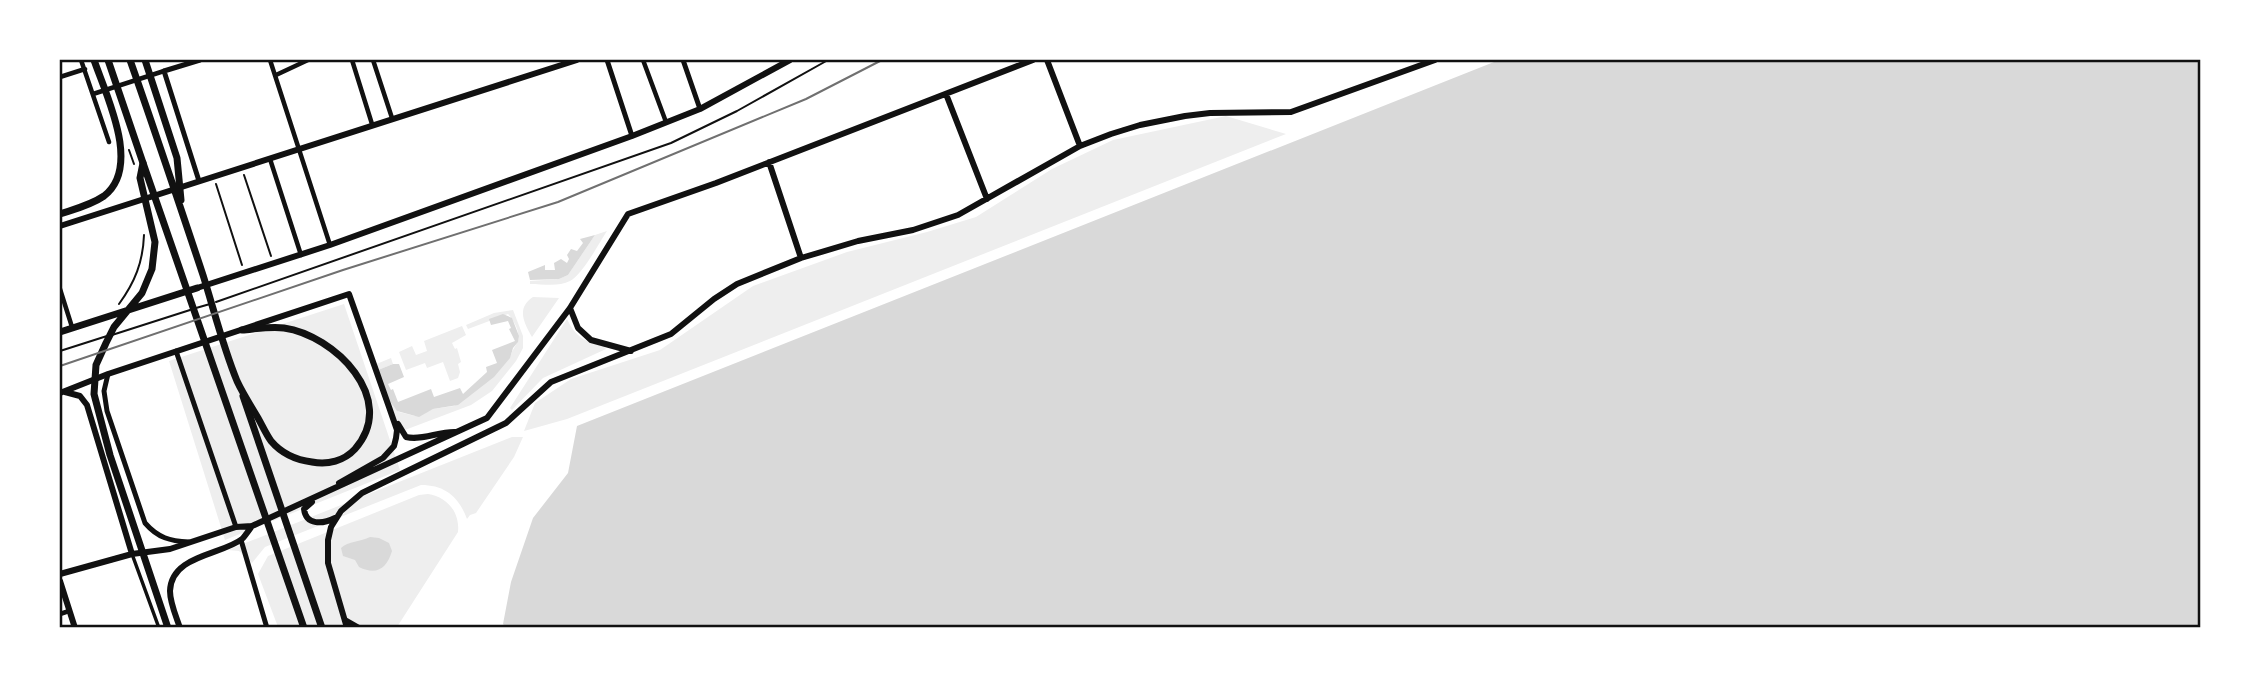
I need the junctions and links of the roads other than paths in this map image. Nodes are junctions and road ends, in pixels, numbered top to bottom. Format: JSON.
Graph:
{"nodes":[{"id":1,"x":81,"y":60,"type":"edge"},
{"id":2,"x":94,"y":60,"type":"edge"},
{"id":3,"x":108,"y":60,"type":"edge"},
{"id":4,"x":131,"y":60,"type":"edge"},
{"id":5,"x":145,"y":60,"type":"edge"},
{"id":6,"x":200,"y":60,"type":"edge"},
{"id":7,"x":270,"y":60,"type":"edge"},
{"id":8,"x":308,"y":60,"type":"edge"},
{"id":9,"x":352,"y":60,"type":"edge"},
{"id":10,"x":373,"y":60,"type":"edge"},
{"id":11,"x":577,"y":60,"type":"edge"},
{"id":12,"x":607,"y":60,"type":"edge"},
{"id":13,"x":643,"y":60,"type":"edge"},
{"id":14,"x":683,"y":60,"type":"edge"},
{"id":15,"x":790,"y":60,"type":"edge"},
{"id":16,"x":828,"y":60,"type":"edge"},
{"id":17,"x":1033,"y":60,"type":"edge"},
{"id":18,"x":1047,"y":60,"type":"edge"},
{"id":19,"x":1435,"y":60,"type":"edge"},
{"id":20,"x":85,"y":69,"type":"junction"},
{"id":21,"x":164,"y":71,"type":"junction"},
{"id":22,"x":276,"y":75,"type":"junction"},
{"id":23,"x":60,"y":77,"type":"edge"},
{"id":24,"x":93,"y":94,"type":"junction"},
{"id":25,"x":946,"y":94,"type":"junction"},
{"id":26,"x":700,"y":109,"type":"junction"},
{"id":27,"x":392,"y":118,"type":"junction"},
{"id":28,"x":666,"y":122,"type":"junction"},
{"id":29,"x":372,"y":124,"type":"junction"},
{"id":30,"x":632,"y":136,"type":"junction"},
{"id":31,"x":109,"y":142,"type":"dead end"},
{"id":32,"x":1080,"y":146,"type":"junction"},
{"id":33,"x":299,"y":148,"type":"junction"},
{"id":34,"x":270,"y":158,"type":"junction"},
{"id":35,"x":769,"y":162,"type":"junction"},
{"id":36,"x":139,"y":164,"type":"junction"},
{"id":37,"x":198,"y":181,"type":"junction"},
{"id":38,"x":987,"y":199,"type":"junction"},
{"id":39,"x":181,"y":207,"type":"junction"},
{"id":40,"x":62,"y":213,"type":"edge"},
{"id":41,"x":60,"y":226,"type":"edge"},
{"id":42,"x":330,"y":245,"type":"junction"},
{"id":43,"x":301,"y":255,"type":"junction"},
{"id":44,"x":801,"y":258,"type":"junction"},
{"id":45,"x":197,"y":288,"type":"joint"},
{"id":46,"x":60,"y":289,"type":"edge"},
{"id":47,"x":570,"y":308,"type":"junction"},
{"id":48,"x":72,"y":327,"type":"junction"},
{"id":49,"x":242,"y":330,"type":"junction"},
{"id":50,"x":60,"y":331,"type":"edge"},
{"id":51,"x":60,"y":351,"type":"edge"},
{"id":52,"x":176,"y":351,"type":"junction"},
{"id":53,"x":631,"y":351,"type":"junction"},
{"id":54,"x":108,"y":374,"type":"junction"},
{"id":55,"x":237,"y":381,"type":"junction"},
{"id":56,"x":62,"y":392,"type":"edge"},
{"id":57,"x":389,"y":407,"type":"junction"},
{"id":58,"x":458,"y":432,"type":"junction"},
{"id":59,"x":330,"y":490,"type":"junction"},
{"id":60,"x":336,"y":517,"type":"junction"},
{"id":61,"x":252,"y":526,"type":"junction"},
{"id":62,"x":236,"y":527,"type":"junction"},
{"id":63,"x":241,"y":540,"type":"junction"},
{"id":64,"x":192,"y":542,"type":"junction"},
{"id":65,"x":132,"y":554,"type":"junction"},
{"id":66,"x":60,"y":574,"type":"edge"},
{"id":67,"x":60,"y":581,"type":"edge"},
{"id":68,"x":69,"y":611,"type":"junction"},
{"id":69,"x":60,"y":614,"type":"edge"},
{"id":70,"x":346,"y":624,"type":"edge"},
{"id":71,"x":75,"y":628,"type":"edge"},
{"id":72,"x":159,"y":628,"type":"edge"},
{"id":73,"x":168,"y":628,"type":"edge"},
{"id":74,"x":180,"y":628,"type":"edge"},
{"id":75,"x":267,"y":628,"type":"edge"},
{"id":76,"x":304,"y":628,"type":"edge"},
{"id":77,"x":322,"y":628,"type":"edge"},
{"id":78,"x":359,"y":628,"type":"edge"}],
"edges":[{"from":1,"to":20,"type":"street"},
{"from":2,"to":40,"type":"main road"},
{"from":3,"to":36,"type":"main road"},
{"from":4,"to":39,"type":"main road"},
{"from":5,"to":39,"type":"main road"},
{"from":6,"to":21,"type":"street"},
{"from":7,"to":22,"type":"street"},
{"from":8,"to":22,"type":"street"},
{"from":9,"to":29,"type":"street"},
{"from":10,"to":27,"type":"street"},
{"from":11,"to":27,"type":"main road"},
{"from":12,"to":30,"type":"street"},
{"from":13,"to":28,"type":"street"},
{"from":14,"to":26,"type":"street"},
{"from":15,"to":26,"type":"main road"},
{"from":16,"to":51,"type":"lane"},
{"from":17,"to":25,"type":"main road"},
{"from":18,"to":32,"type":"main road"},
{"from":19,"to":32,"type":"main road"},
{"from":20,"to":23,"type":"street"},
{"from":20,"to":24,"type":"street"},
{"from":21,"to":24,"type":"street"},
{"from":21,"to":37,"type":"street"},
{"from":22,"to":33,"type":"street"},
{"from":24,"to":31,"type":"street"},
{"from":25,"to":35,"type":"main road"},
{"from":25,"to":38,"type":"main road"},
{"from":26,"to":28,"type":"main road"},
{"from":27,"to":29,"type":"main road"},
{"from":28,"to":30,"type":"main road"},
{"from":29,"to":33,"type":"main road"},
{"from":30,"to":42,"type":"main road"},
{"from":32,"to":38,"type":"main road"},
{"from":33,"to":34,"type":"main road"},
{"from":33,"to":42,"type":"street"},
{"from":34,"to":37,"type":"main road"},
{"from":34,"to":43,"type":"street"},
{"from":35,"to":44,"type":"main road"},
{"from":35,"to":47,"type":"main road"},
{"from":36,"to":73,"type":"main road"},
{"from":36,"to":76,"type":"main road"},
{"from":37,"to":41,"type":"main road"},
{"from":38,"to":44,"type":"main road"},
{"from":39,"to":55,"type":"main road"},
{"from":42,"to":43,"type":"main road"},
{"from":43,"to":45,"type":"main road"},
{"from":44,"to":53,"type":"main road"},
{"from":45,"to":48,"type":"main road"},
{"from":46,"to":48,"type":"street"},
{"from":47,"to":53,"type":"main road"},
{"from":47,"to":58,"type":"main road"},
{"from":48,"to":50,"type":"main road"},
{"from":49,"to":52,"type":"main road"},
{"from":49,"to":55,"type":"main road"},
{"from":49,"to":57,"type":"main road"},
{"from":52,"to":54,"type":"main road"},
{"from":52,"to":62,"type":"street"},
{"from":53,"to":60,"type":"main road"},
{"from":54,"to":56,"type":"main road"},
{"from":54,"to":64,"type":"street"},
{"from":55,"to":77,"type":"main road"},
{"from":56,"to":65,"type":"main road"},
{"from":57,"to":58,"type":"main road"},
{"from":57,"to":59,"type":"main road"},
{"from":58,"to":59,"type":"main road"},
{"from":59,"to":60,"type":"main road"},
{"from":59,"to":61,"type":"main road"},
{"from":60,"to":70,"type":"main road"},
{"from":61,"to":62,"type":"main road"},
{"from":61,"to":63,"type":"main road"},
{"from":62,"to":64,"type":"main road"},
{"from":63,"to":74,"type":"main road"},
{"from":63,"to":75,"type":"street"},
{"from":64,"to":65,"type":"main road"},
{"from":65,"to":66,"type":"main road"},
{"from":65,"to":72,"type":"street"},
{"from":67,"to":68,"type":"main road"},
{"from":68,"to":69,"type":"street"},
{"from":68,"to":71,"type":"main road"},
{"from":70,"to":78,"type":"main road"}]}
